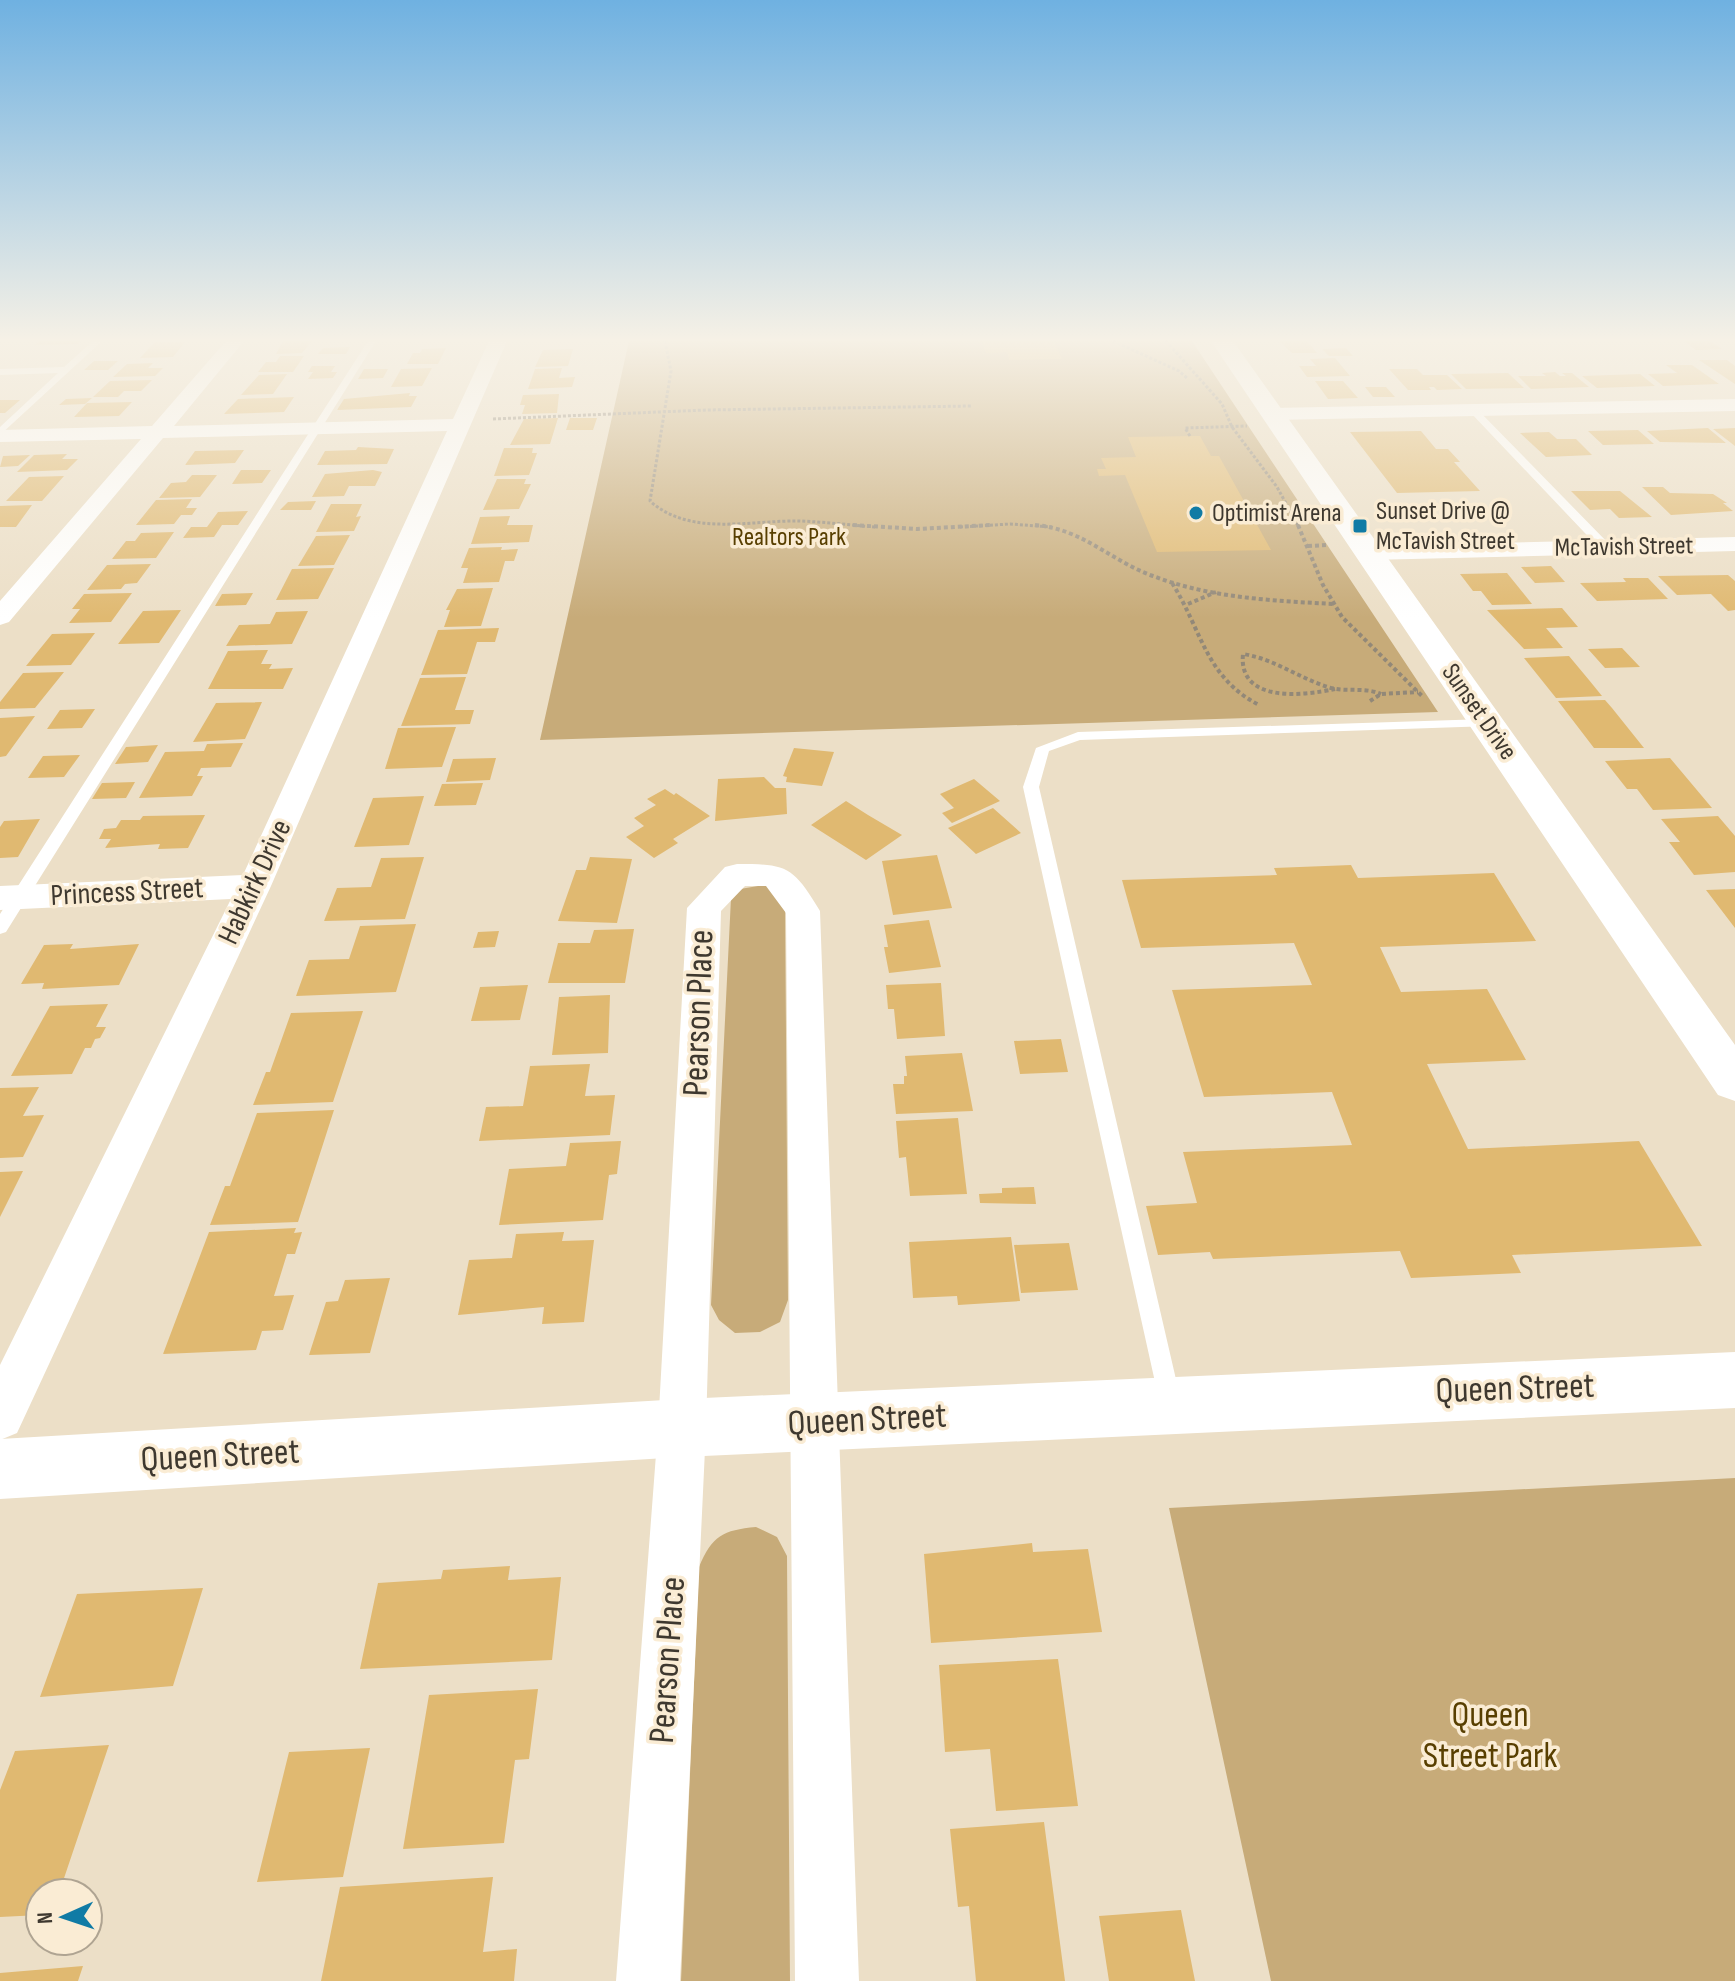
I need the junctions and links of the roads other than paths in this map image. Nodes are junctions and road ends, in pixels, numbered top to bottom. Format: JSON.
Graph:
{"nodes":[{"id":1,"x":29,"y":433,"type":"edge"},
{"id":2,"x":154,"y":433,"type":"edge"},
{"id":3,"x":311,"y":433,"type":"edge"},
{"id":4,"x":457,"y":433,"type":"edge"},
{"id":5,"x":1286,"y":433,"type":"edge"},
{"id":6,"x":1496,"y":433,"type":"edge"},
{"id":7,"x":0,"y":434,"type":"edge"},
{"id":8,"x":1735,"y":544,"type":"edge"},
{"id":9,"x":1606,"y":548,"type":"junction"},
{"id":10,"x":1369,"y":553,"type":"junction"},
{"id":11,"x":1,"y":614,"type":"edge"},
{"id":12,"x":1486,"y":723,"type":"junction"},
{"id":13,"x":254,"y":886,"type":"junction"},
{"id":14,"x":10,"y":898,"type":"edge"},
{"id":15,"x":0,"y":928,"type":"edge"},
{"id":16,"x":1733,"y":1076,"type":"edge"},
{"id":17,"x":1735,"y":1380,"type":"edge"},
{"id":18,"x":1169,"y":1404,"type":"junction"},
{"id":19,"x":0,"y":1416,"type":"edge"},
{"id":20,"x":813,"y":1424,"type":"junction"},
{"id":21,"x":682,"y":1428,"type":"junction"},
{"id":22,"x":0,"y":1469,"type":"edge"},
{"id":23,"x":648,"y":1981,"type":"edge"},
{"id":24,"x":827,"y":1981,"type":"edge"}],
"edges":[{"from":1,"to":7,"type":"street"},
{"from":2,"to":11,"type":"street"},
{"from":3,"to":14,"type":"lane"},
{"from":4,"to":13,"type":"street","name":"Habkirk Drive"},
{"from":5,"to":10,"type":"street","name":"Sunset Drive"},
{"from":6,"to":9,"type":"lane"},
{"from":8,"to":9,"type":"street","name":"McTavish Street"},
{"from":9,"to":10,"type":"street","name":"McTavish Street"},
{"from":10,"to":12,"type":"street","name":"Sunset Drive"},
{"from":12,"to":16,"type":"street","name":"Sunset Drive"},
{"from":12,"to":18,"type":"lane"},
{"from":13,"to":14,"type":"street","name":"Princess Street"},
{"from":13,"to":19,"type":"street","name":"Habkirk Drive"},
{"from":14,"to":15,"type":"lane"},
{"from":17,"to":18,"type":"street","name":"Queen Street"},
{"from":18,"to":20,"type":"street","name":"Queen Street"},
{"from":20,"to":21,"type":"street","name":"Queen Street"},
{"from":20,"to":21,"type":"street","name":"Pearson Place"},
{"from":20,"to":24,"type":"street","name":"Pearson Place"},
{"from":21,"to":22,"type":"street","name":"Queen Street"},
{"from":21,"to":23,"type":"street","name":"Pearson Place"}]}
